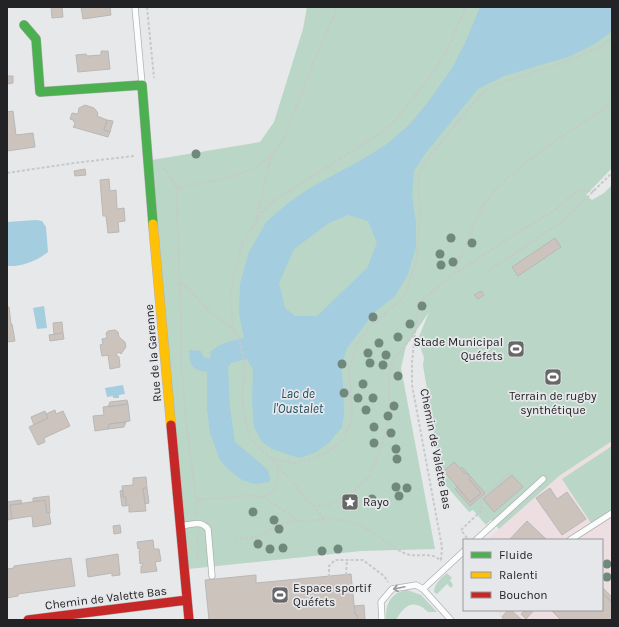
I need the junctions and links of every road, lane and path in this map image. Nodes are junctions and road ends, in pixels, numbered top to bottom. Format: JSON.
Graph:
{"nodes":[{"id":1,"x":135,"y":7,"type":"edge"},
{"id":2,"x":337,"y":7,"type":"edge"},
{"id":3,"x":466,"y":7,"type":"edge"},
{"id":4,"x":24,"y":25,"type":"dead end"},
{"id":5,"x":612,"y":40,"type":"edge"},
{"id":6,"x":142,"y":85,"type":"junction"},
{"id":7,"x":612,"y":102,"type":"edge"},
{"id":8,"x":147,"y":155,"type":"junction"},
{"id":9,"x":271,"y":155,"type":"junction"},
{"id":10,"x":7,"y":173,"type":"edge"},
{"id":11,"x":612,"y":173,"type":"edge"},
{"id":12,"x":594,"y":191,"type":"junction"},
{"id":13,"x":257,"y":221,"type":"junction"},
{"id":14,"x":487,"y":272,"type":"dead end"},
{"id":15,"x":454,"y":274,"type":"junction"},
{"id":16,"x":180,"y":284,"type":"junction"},
{"id":17,"x":234,"y":330,"type":"junction"},
{"id":18,"x":415,"y":333,"type":"junction"},
{"id":19,"x":272,"y":459,"type":"junction"},
{"id":20,"x":277,"y":465,"type":"junction"},
{"id":21,"x":510,"y":472,"type":"dead end"},
{"id":22,"x":543,"y":479,"type":"dead end"},
{"id":23,"x":261,"y":497,"type":"junction"},
{"id":24,"x":196,"y":500,"type":"junction"},
{"id":25,"x":313,"y":506,"type":"junction"},
{"id":26,"x":612,"y":513,"type":"edge"},
{"id":27,"x":326,"y":520,"type":"junction"},
{"id":28,"x":298,"y":521,"type":"junction"},
{"id":29,"x":198,"y":523,"type":"junction"},
{"id":30,"x":180,"y":526,"type":"junction"},
{"id":31,"x":235,"y":539,"type":"dead end"},
{"id":32,"x":469,"y":539,"type":"edge"},
{"id":33,"x":477,"y":539,"type":"edge"},
{"id":34,"x":572,"y":539,"type":"edge"},
{"id":35,"x":463,"y":552,"type":"edge"},
{"id":36,"x":347,"y":559,"type":"junction"},
{"id":37,"x":198,"y":562,"type":"dead end"},
{"id":38,"x":346,"y":575,"type":"dead end"},
{"id":39,"x":212,"y":576,"type":"dead end"},
{"id":40,"x":329,"y":577,"type":"dead end"},
{"id":41,"x":389,"y":583,"type":"dead end"},
{"id":42,"x":423,"y":589,"type":"junction"},
{"id":43,"x":187,"y":600,"type":"junction"},
{"id":44,"x":28,"y":620,"type":"edge"},
{"id":45,"x":189,"y":620,"type":"edge"},
{"id":46,"x":382,"y":620,"type":"edge"},
{"id":47,"x":451,"y":620,"type":"edge"}],
"edges":[{"from":1,"to":6,"type":"lane"},
{"from":2,"to":9,"type":"path"},
{"from":3,"to":13,"type":"path"},
{"from":4,"to":6,"type":"street"},
{"from":5,"to":19,"type":"path"},
{"from":6,"to":8,"type":"street","name":"Rue de la Garenne"},
{"from":7,"to":15,"type":"path"},
{"from":8,"to":10,"type":"path"},
{"from":8,"to":30,"type":"street","name":"Rue de la Garenne"},
{"from":9,"to":13,"type":"path"},
{"from":9,"to":16,"type":"path"},
{"from":11,"to":12,"type":"path"},
{"from":12,"to":14,"type":"path"},
{"from":12,"to":15,"type":"path","name":"Chemin de Valette Bas"},
{"from":13,"to":17,"type":"path"},
{"from":15,"to":18,"type":"path","name":"Chemin de Valette Bas"},
{"from":16,"to":17,"type":"path"},
{"from":16,"to":24,"type":"path"},
{"from":17,"to":19,"type":"path"},
{"from":18,"to":25,"type":"path"},
{"from":18,"to":27,"type":"path","name":"Chemin de Valette Bas"},
{"from":19,"to":20,"type":"path"},
{"from":20,"to":23,"type":"path"},
{"from":20,"to":25,"type":"path"},
{"from":21,"to":32,"type":"path"},
{"from":22,"to":33,"type":"lane"},
{"from":23,"to":24,"type":"path"},
{"from":23,"to":28,"type":"path"},
{"from":24,"to":29,"type":"path"},
{"from":25,"to":27,"type":"path"},
{"from":26,"to":34,"type":"lane"},
{"from":27,"to":28,"type":"path"},
{"from":28,"to":31,"type":"path"},
{"from":29,"to":30,"type":"lane"},
{"from":29,"to":37,"type":"path"},
{"from":29,"to":39,"type":"lane"},
{"from":30,"to":43,"type":"street","name":"Rue de la Garenne"},
{"from":35,"to":42,"type":"lane"},
{"from":36,"to":38,"type":"path"},
{"from":36,"to":40,"type":"path"},
{"from":36,"to":41,"type":"path"},
{"from":42,"to":46,"type":"lane","one_way":true},
{"from":42,"to":47,"type":"lane"},
{"from":43,"to":44,"type":"street","name":"Chemin de Valette Bas"},
{"from":43,"to":45,"type":"street","name":"Rue de la Garenne"}]}
